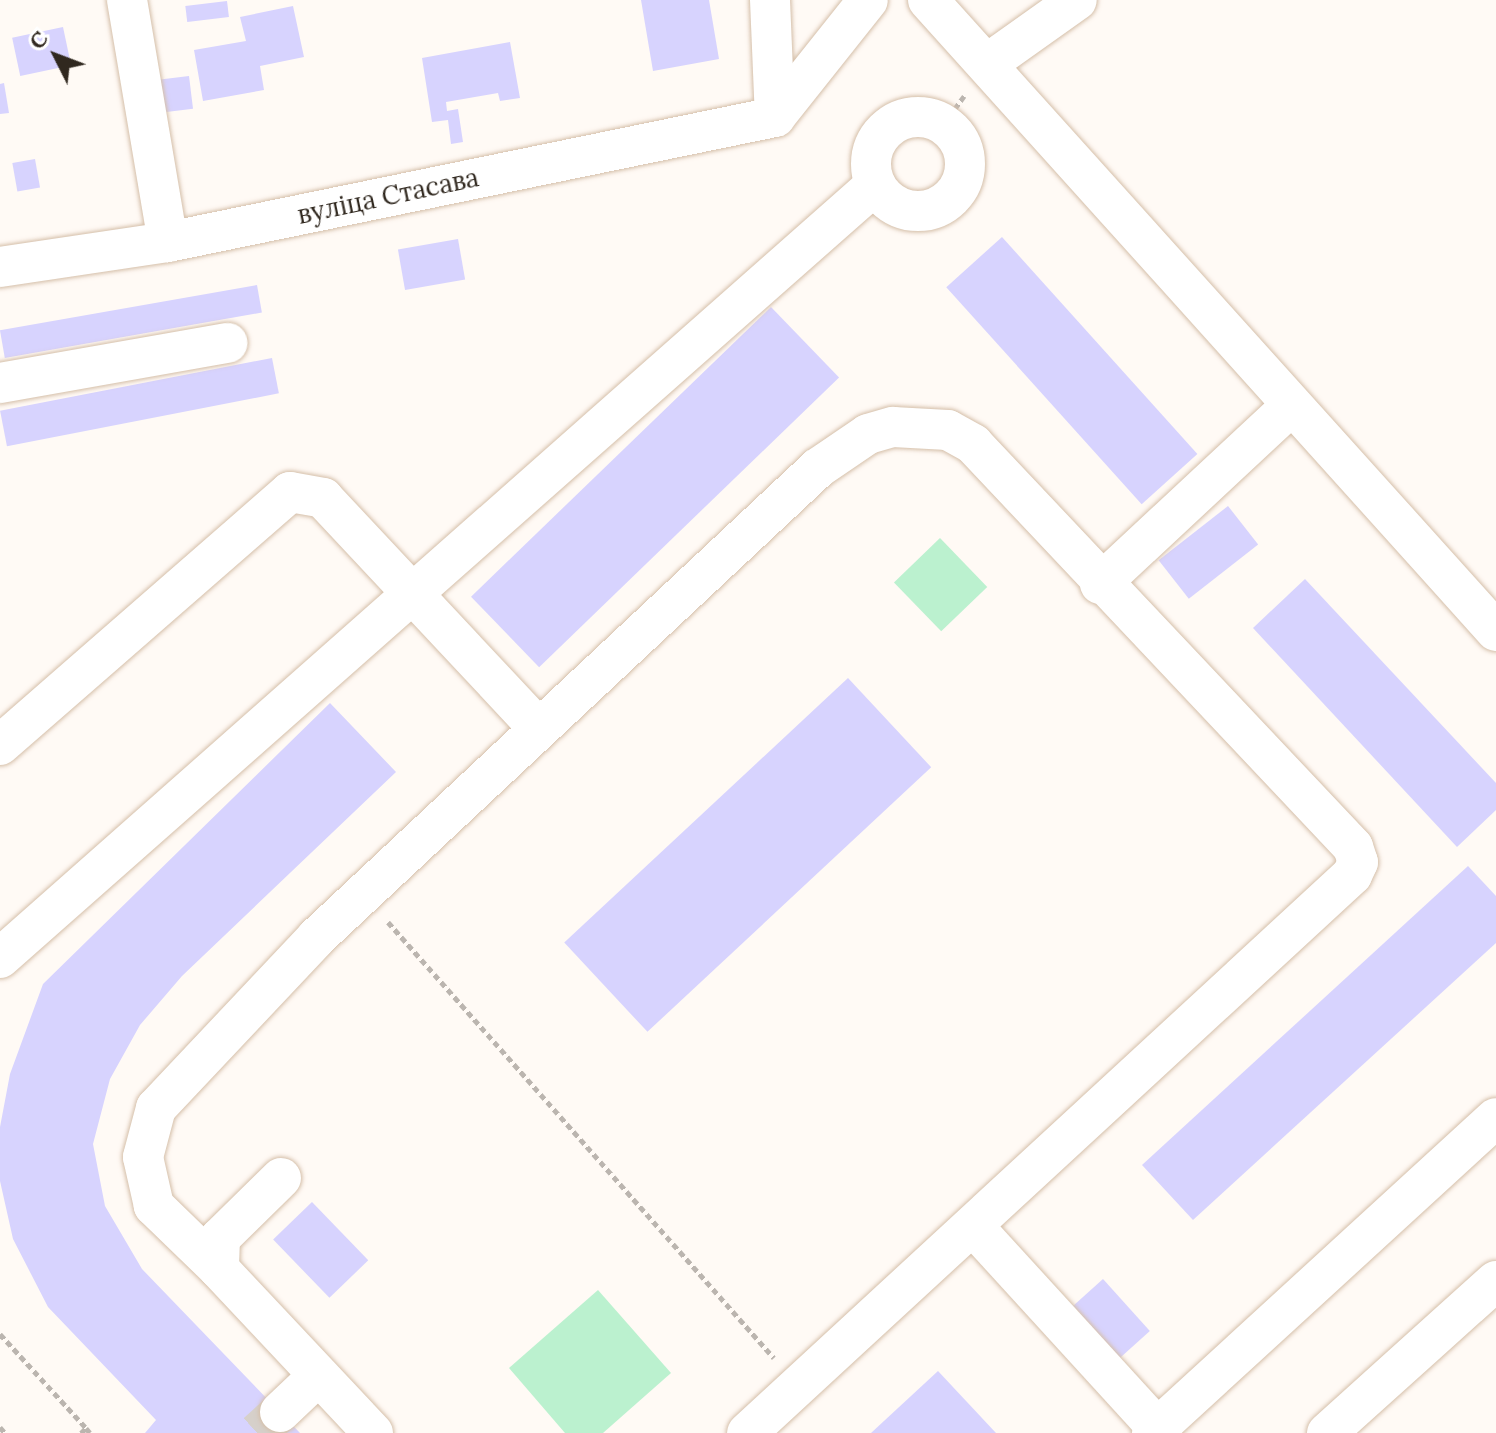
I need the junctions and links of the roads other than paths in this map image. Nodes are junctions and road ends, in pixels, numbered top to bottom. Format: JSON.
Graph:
{"nodes":[{"id":1,"x":127,"y":0,"type":"edge"},
{"id":2,"x":770,"y":0,"type":"edge"},
{"id":3,"x":868,"y":0,"type":"edge"},
{"id":4,"x":928,"y":0,"type":"edge"},
{"id":5,"x":1077,"y":0,"type":"edge"},
{"id":6,"x":987,"y":64,"type":"junction"},
{"id":7,"x":775,"y":117,"type":"junction"},
{"id":8,"x":875,"y":185,"type":"dead end"},
{"id":9,"x":168,"y":242,"type":"junction"},
{"id":10,"x":0,"y":267,"type":"edge"},
{"id":11,"x":228,"y":343,"type":"dead end"},
{"id":12,"x":0,"y":383,"type":"edge"},
{"id":13,"x":1292,"y":405,"type":"junction"},
{"id":14,"x":1100,"y":584,"type":"junction"},
{"id":15,"x":410,"y":594,"type":"junction"},
{"id":16,"x":1496,"y":631,"type":"edge"},
{"id":17,"x":539,"y":729,"type":"junction"},
{"id":18,"x":0,"y":745,"type":"edge"},
{"id":19,"x":0,"y":958,"type":"edge"},
{"id":20,"x":1496,"y":1118,"type":"edge"},
{"id":21,"x":281,"y":1178,"type":"dead end"},
{"id":22,"x":973,"y":1226,"type":"junction"},
{"id":23,"x":219,"y":1269,"type":"junction"},
{"id":24,"x":1496,"y":1281,"type":"edge"},
{"id":25,"x":318,"y":1376,"type":"junction"},
{"id":26,"x":280,"y":1412,"type":"tunnel mouth"},
{"id":27,"x":1157,"y":1431,"type":"edge"},
{"id":28,"x":373,"y":1433,"type":"edge"},
{"id":29,"x":747,"y":1433,"type":"edge"},
{"id":30,"x":1327,"y":1433,"type":"edge"}],
"edges":[{"from":1,"to":9,"type":"street"},
{"from":2,"to":7,"type":"street"},
{"from":3,"to":7,"type":"street"},
{"from":4,"to":6,"type":"street"},
{"from":5,"to":6,"type":"street"},
{"from":6,"to":13,"type":"street"},
{"from":7,"to":9,"type":"street","name":"вуліца Стасава"},
{"from":8,"to":15,"type":"street"},
{"from":9,"to":10,"type":"street","name":"вуліца Стасава"},
{"from":11,"to":12,"type":"street"},
{"from":13,"to":14,"type":"street"},
{"from":13,"to":16,"type":"street"},
{"from":14,"to":17,"type":"street"},
{"from":14,"to":22,"type":"street"},
{"from":15,"to":17,"type":"street"},
{"from":15,"to":18,"type":"street"},
{"from":15,"to":19,"type":"street"},
{"from":17,"to":23,"type":"street"},
{"from":20,"to":27,"type":"street"},
{"from":21,"to":23,"type":"street"},
{"from":22,"to":27,"type":"street"},
{"from":22,"to":29,"type":"street"},
{"from":23,"to":25,"type":"street"},
{"from":24,"to":30,"type":"street"},
{"from":25,"to":26,"type":"street"},
{"from":25,"to":28,"type":"street"}]}
